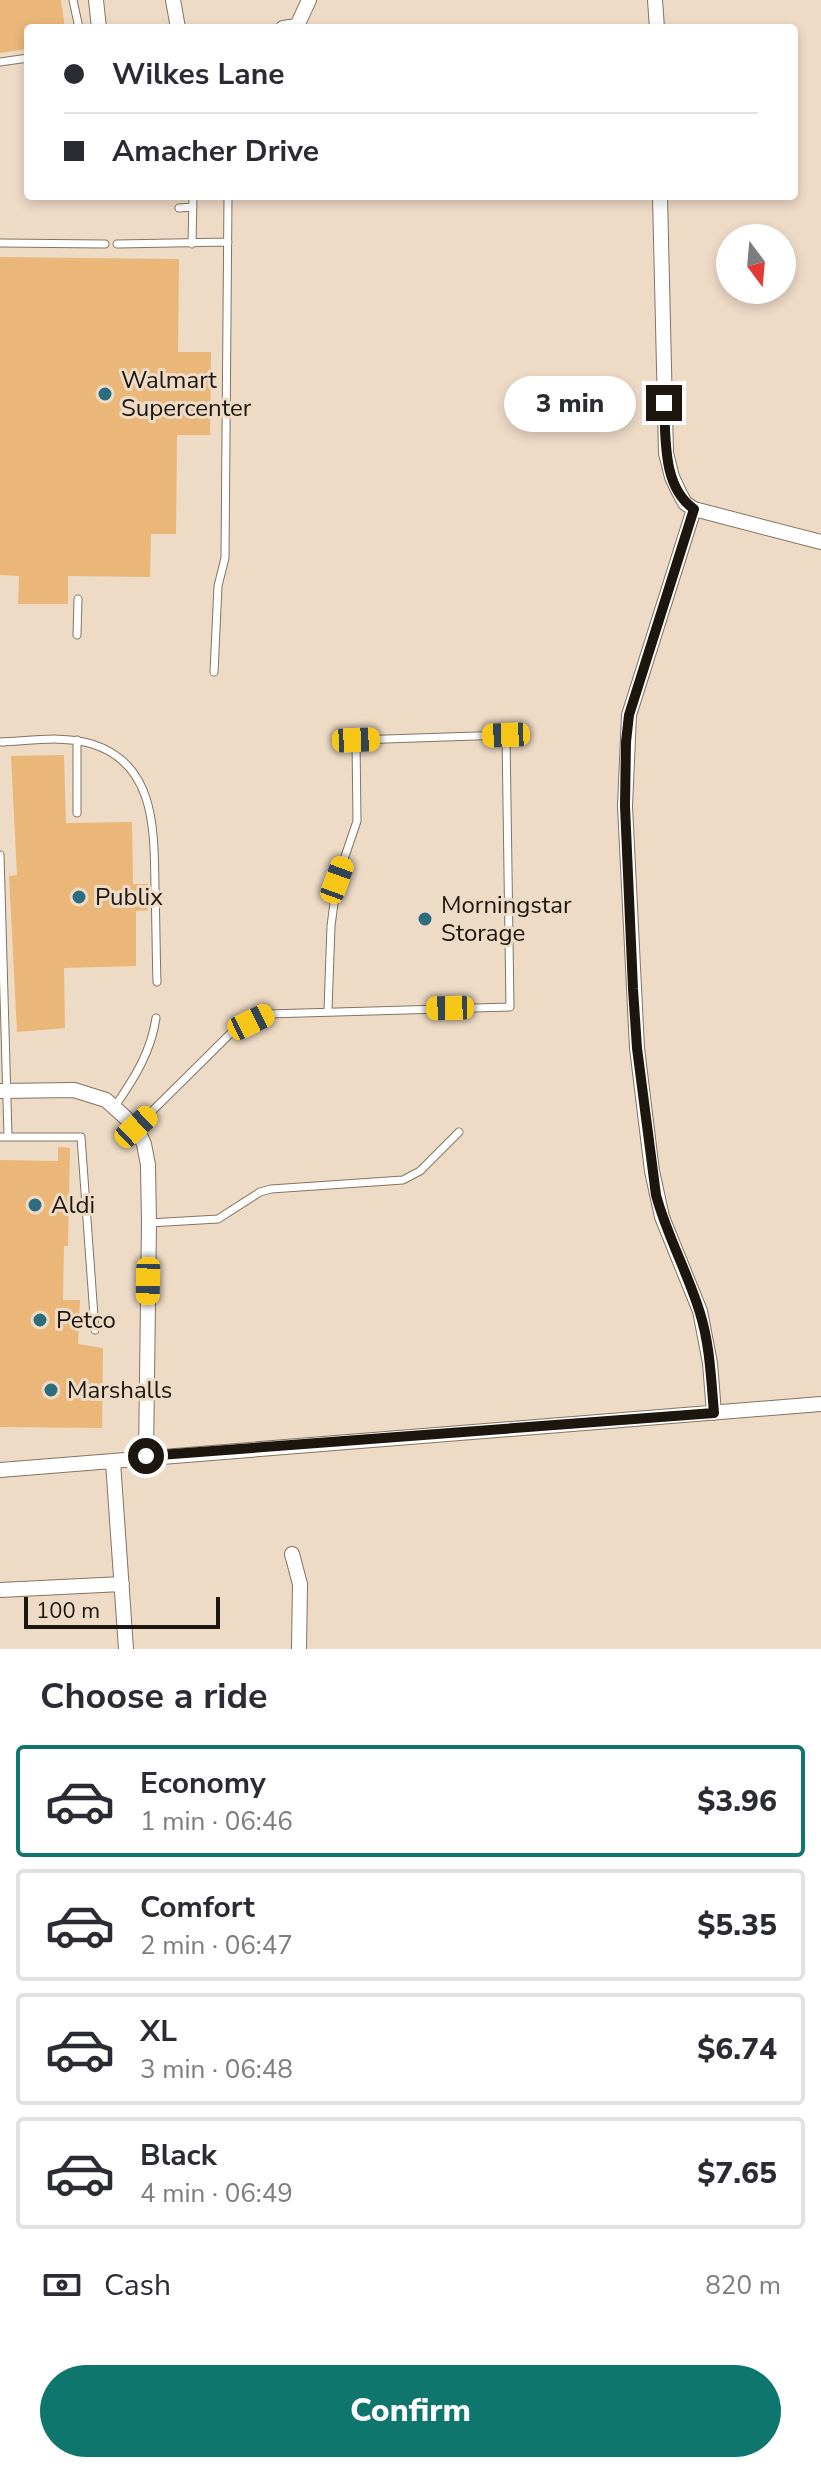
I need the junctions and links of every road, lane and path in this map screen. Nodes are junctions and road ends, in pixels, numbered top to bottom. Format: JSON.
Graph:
{"nodes":[{"id":1,"x":73,"y":0,"type":"edge"},
{"id":2,"x":96,"y":0,"type":"edge"},
{"id":3,"x":173,"y":0,"type":"edge"},
{"id":4,"x":309,"y":0,"type":"edge"},
{"id":5,"x":655,"y":0,"type":"edge"},
{"id":6,"x":78,"y":24,"type":"edge"},
{"id":7,"x":99,"y":24,"type":"edge"},
{"id":8,"x":177,"y":24,"type":"edge"},
{"id":9,"x":298,"y":24,"type":"edge"},
{"id":10,"x":657,"y":24,"type":"edge"},
{"id":11,"x":24,"y":59,"type":"edge"},
{"id":12,"x":0,"y":62,"type":"edge"},
{"id":13,"x":193,"y":200,"type":"edge"},
{"id":14,"x":228,"y":200,"type":"edge"},
{"id":15,"x":660,"y":200,"type":"edge"},
{"id":16,"x":193,"y":207,"type":"junction"},
{"id":17,"x":179,"y":208,"type":"dead end"},
{"id":18,"x":228,"y":242,"type":"junction"},
{"id":19,"x":0,"y":243,"type":"edge"},
{"id":20,"x":105,"y":244,"type":"dead end"},
{"id":21,"x":117,"y":244,"type":"dead end"},
{"id":22,"x":192,"y":244,"type":"junction"},
{"id":23,"x":694,"y":509,"type":"junction"},
{"id":24,"x":821,"y":542,"type":"edge"},
{"id":25,"x":78,"y":599,"type":"dead end"},
{"id":26,"x":77,"y":635,"type":"dead end"},
{"id":27,"x":214,"y":672,"type":"dead end"},
{"id":28,"x":77,"y":740,"type":"junction"},
{"id":29,"x":0,"y":742,"type":"edge"},
{"id":30,"x":77,"y":813,"type":"dead end"},
{"id":31,"x":0,"y":855,"type":"edge"},
{"id":32,"x":157,"y":982,"type":"dead end"},
{"id":33,"x":328,"y":1010,"type":"junction"},
{"id":34,"x":156,"y":1018,"type":"dead end"},
{"id":35,"x":4,"y":1090,"type":"edge"},
{"id":36,"x":115,"y":1106,"type":"junction"},
{"id":37,"x":136,"y":1127,"type":"junction"},
{"id":38,"x":459,"y":1132,"type":"dead end"},
{"id":39,"x":4,"y":1136,"type":"edge"},
{"id":40,"x":149,"y":1223,"type":"junction"},
{"id":41,"x":95,"y":1330,"type":"dead end"},
{"id":42,"x":821,"y":1404,"type":"edge"},
{"id":43,"x":714,"y":1413,"type":"junction"},
{"id":44,"x":146,"y":1456,"type":"junction"},
{"id":45,"x":113,"y":1462,"type":"junction"},
{"id":46,"x":0,"y":1470,"type":"edge"},
{"id":47,"x":292,"y":1554,"type":"dead end"},
{"id":48,"x":122,"y":1584,"type":"junction"},
{"id":49,"x":0,"y":1590,"type":"edge"},
{"id":50,"x":126,"y":1649,"type":"edge"},
{"id":51,"x":299,"y":1649,"type":"edge"}],
"edges":[{"from":1,"to":6,"type":"lane"},
{"from":2,"to":7,"type":"street"},
{"from":3,"to":8,"type":"street"},
{"from":4,"to":9,"type":"street"},
{"from":5,"to":10,"type":"street"},
{"from":11,"to":12,"type":"lane"},
{"from":13,"to":16,"type":"lane"},
{"from":14,"to":18,"type":"lane"},
{"from":15,"to":23,"type":"street"},
{"from":16,"to":17,"type":"lane"},
{"from":16,"to":22,"type":"lane"},
{"from":18,"to":22,"type":"lane"},
{"from":18,"to":27,"type":"lane"},
{"from":19,"to":20,"type":"lane"},
{"from":21,"to":22,"type":"lane"},
{"from":23,"to":24,"type":"street"},
{"from":23,"to":43,"type":"street"},
{"from":25,"to":26,"type":"lane"},
{"from":28,"to":29,"type":"lane"},
{"from":28,"to":30,"type":"lane"},
{"from":28,"to":32,"type":"lane"},
{"from":31,"to":35,"type":"lane"},
{"from":33,"to":33,"type":"lane"},
{"from":33,"to":37,"type":"lane"},
{"from":34,"to":36,"type":"lane"},
{"from":35,"to":36,"type":"street"},
{"from":35,"to":39,"type":"lane"},
{"from":36,"to":37,"type":"street"},
{"from":37,"to":40,"type":"street"},
{"from":38,"to":40,"type":"lane"},
{"from":39,"to":41,"type":"lane"},
{"from":40,"to":44,"type":"street"},
{"from":42,"to":43,"type":"street"},
{"from":43,"to":44,"type":"street"},
{"from":44,"to":45,"type":"street"},
{"from":45,"to":46,"type":"street"},
{"from":45,"to":48,"type":"street"},
{"from":47,"to":51,"type":"street"},
{"from":48,"to":49,"type":"street"},
{"from":48,"to":50,"type":"street"}]}
